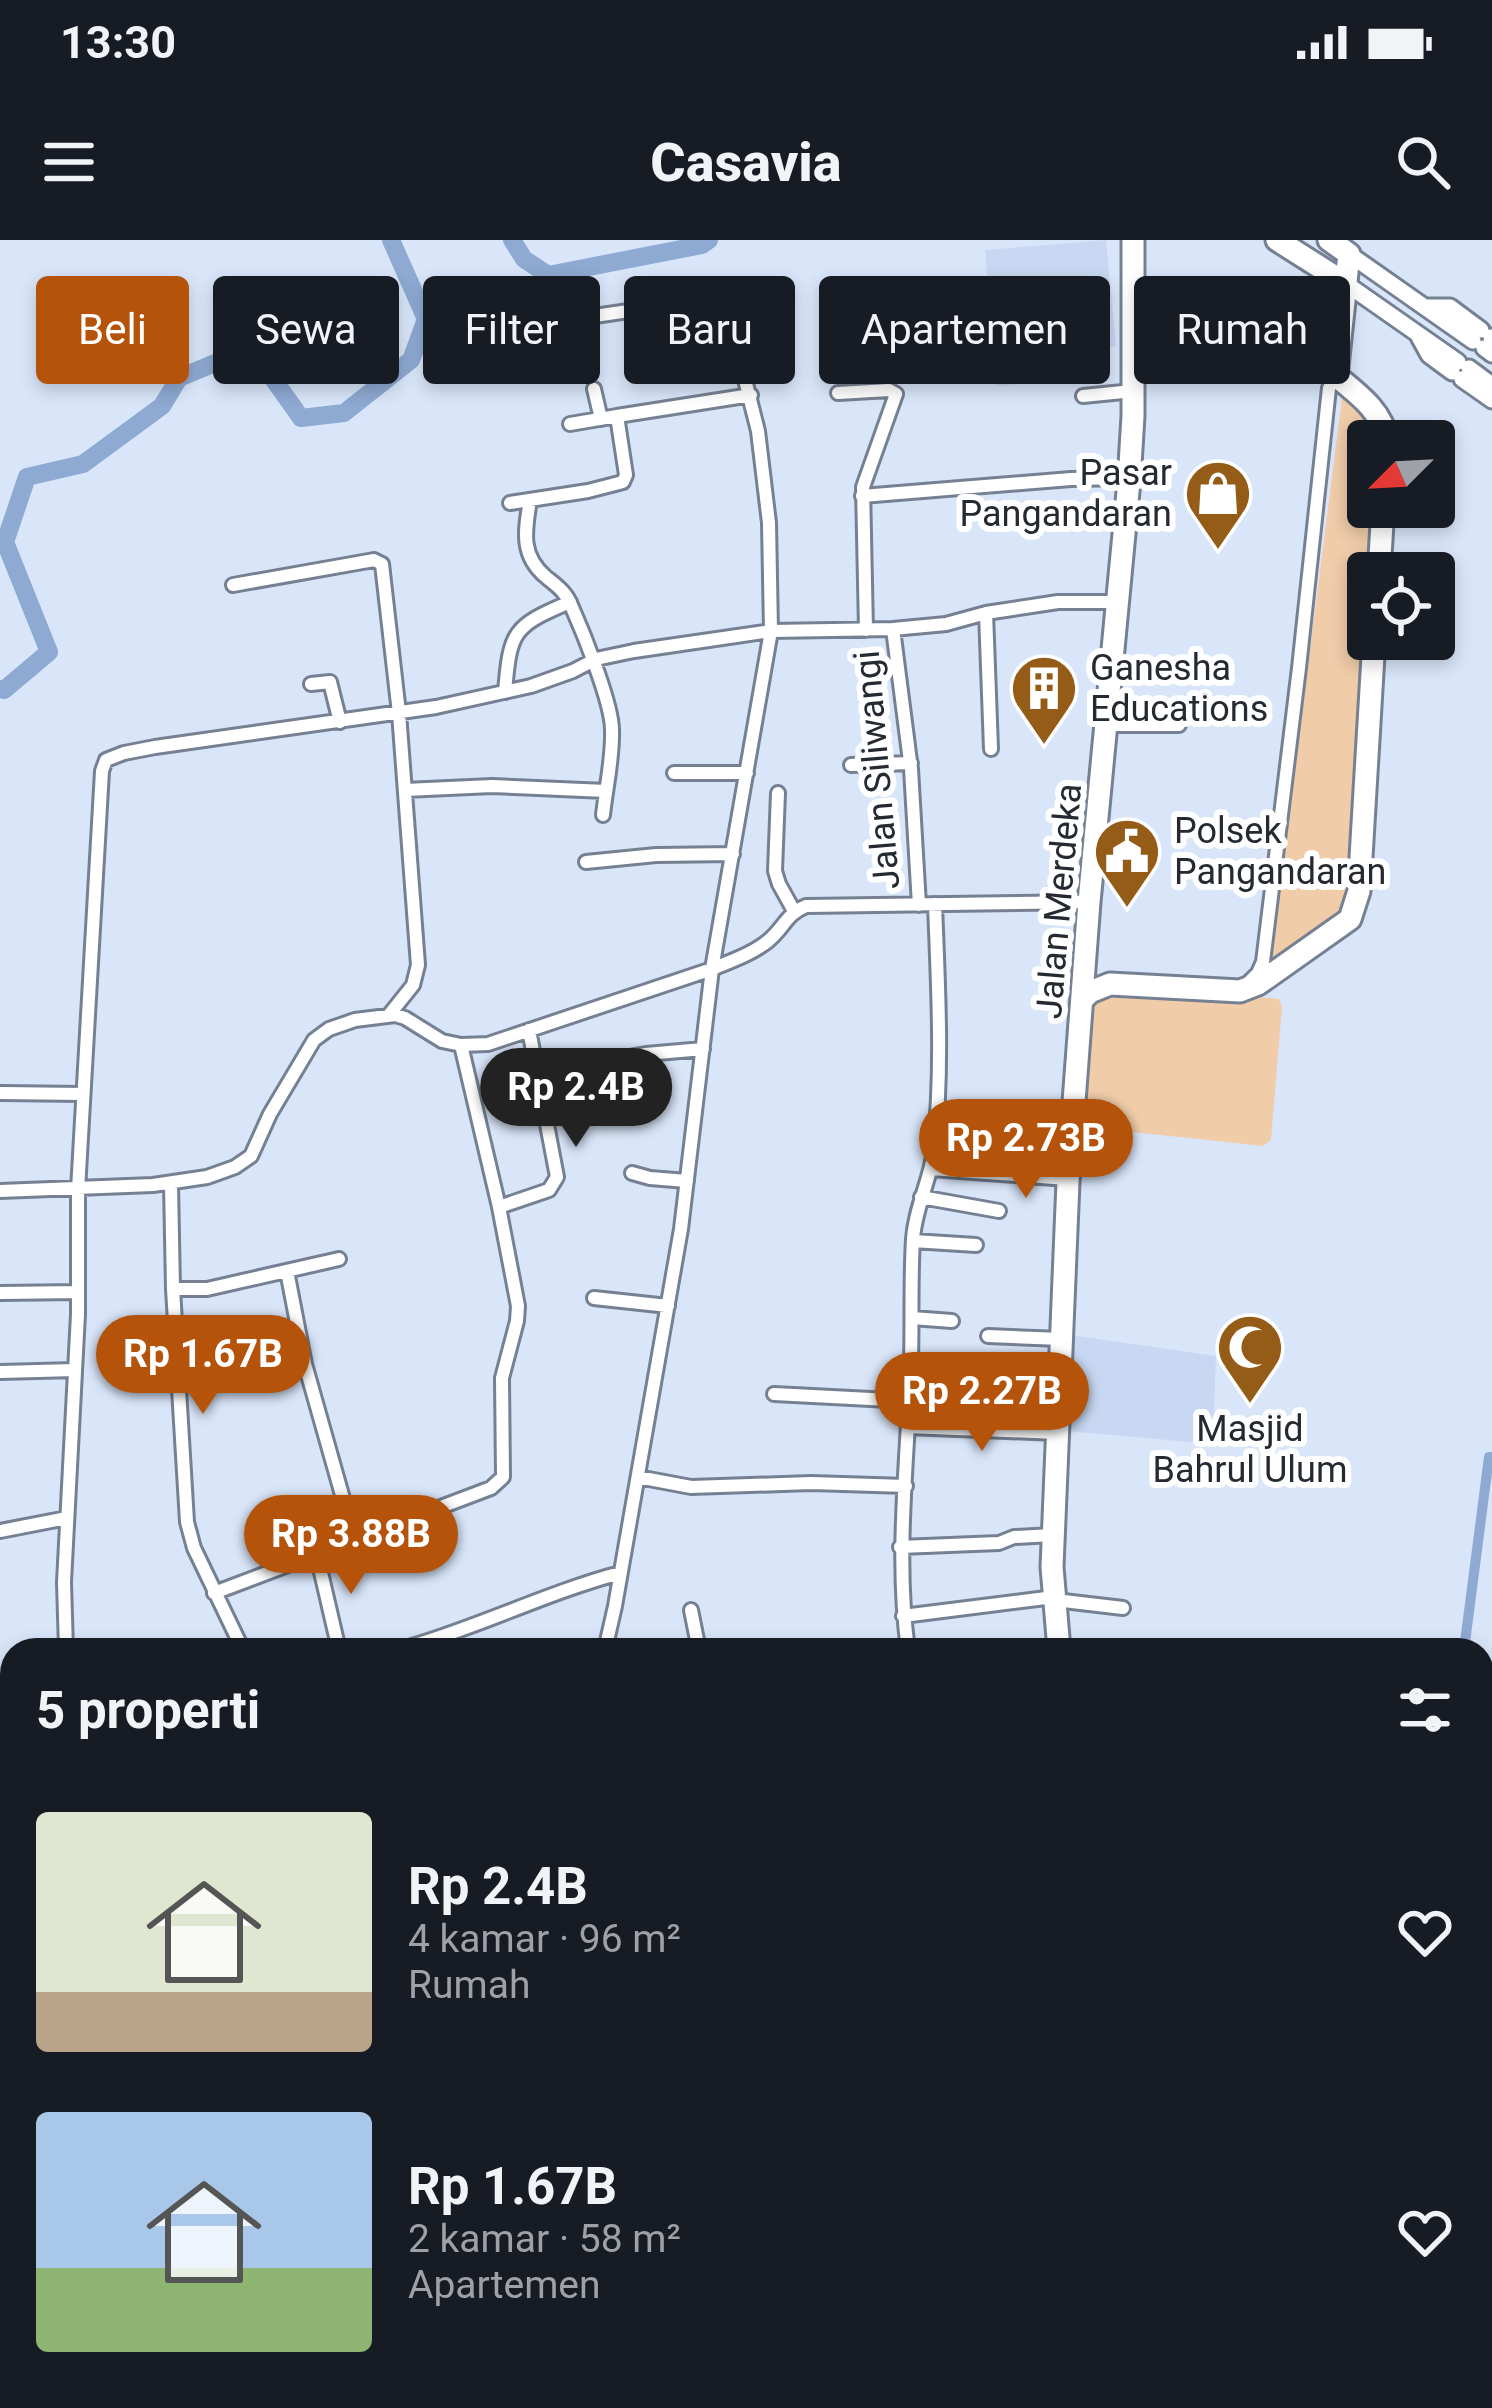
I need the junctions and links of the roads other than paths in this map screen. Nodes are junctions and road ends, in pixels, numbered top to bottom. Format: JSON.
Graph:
{"nodes":[{"id":1,"x":1133,"y":240,"type":"edge"},
{"id":2,"x":1277,"y":240,"type":"edge"},
{"id":3,"x":1329,"y":240,"type":"edge"},
{"id":4,"x":1349,"y":254,"type":"junction"},
{"id":5,"x":1335,"y":276,"type":"edge"},
{"id":6,"x":1347,"y":276,"type":"edge"},
{"id":7,"x":1350,"y":286,"type":"edge"},
{"id":8,"x":600,"y":315,"type":"edge"},
{"id":9,"x":1486,"y":341,"type":"edge"},
{"id":10,"x":1460,"y":370,"type":"junction"},
{"id":11,"x":1331,"y":384,"type":"edge"},
{"id":12,"x":1345,"y":384,"type":"edge"},
{"id":13,"x":1492,"y":385,"type":"edge"},
{"id":14,"x":594,"y":389,"type":"dead end"},
{"id":15,"x":1132,"y":392,"type":"junction"},
{"id":16,"x":838,"y":394,"type":"dead end"},
{"id":17,"x":751,"y":395,"type":"junction"},
{"id":18,"x":1083,"y":396,"type":"dead end"},
{"id":19,"x":1492,"y":400,"type":"edge"},
{"id":20,"x":617,"y":416,"type":"junction"},
{"id":21,"x":601,"y":418,"type":"junction"},
{"id":22,"x":1380,"y":420,"type":"edge"},
{"id":23,"x":570,"y":424,"type":"dead end"},
{"id":24,"x":1129,"y":478,"type":"junction"},
{"id":25,"x":862,"y":496,"type":"junction"},
{"id":26,"x":530,"y":500,"type":"junction"},
{"id":27,"x":510,"y":503,"type":"dead end"},
{"id":28,"x":233,"y":585,"type":"dead end"},
{"id":29,"x":1118,"y":602,"type":"junction"},
{"id":30,"x":566,"y":604,"type":"junction"},
{"id":31,"x":986,"y":613,"type":"junction"},
{"id":32,"x":866,"y":629,"type":"junction"},
{"id":33,"x":893,"y":629,"type":"junction"},
{"id":34,"x":771,"y":631,"type":"junction"},
{"id":35,"x":1373,"y":660,"type":"edge"},
{"id":36,"x":593,"y":661,"type":"junction"},
{"id":37,"x":311,"y":684,"type":"dead end"},
{"id":38,"x":505,"y":692,"type":"junction"},
{"id":39,"x":399,"y":713,"type":"junction"},
{"id":40,"x":340,"y":722,"type":"junction"},
{"id":41,"x":1179,"y":724,"type":"dead end"},
{"id":42,"x":1106,"y":725,"type":"junction"},
{"id":43,"x":991,"y":749,"type":"dead end"},
{"id":44,"x":910,"y":763,"type":"junction"},
{"id":45,"x":851,"y":765,"type":"dead end"},
{"id":46,"x":674,"y":772,"type":"dead end"},
{"id":47,"x":747,"y":773,"type":"junction"},
{"id":48,"x":405,"y":790,"type":"junction"},
{"id":49,"x":606,"y":791,"type":"junction"},
{"id":50,"x":778,"y":793,"type":"dead end"},
{"id":51,"x":603,"y":815,"type":"dead end"},
{"id":52,"x":1096,"y":836,"type":"junction"},
{"id":53,"x":1141,"y":837,"type":"dead end"},
{"id":54,"x":733,"y":854,"type":"junction"},
{"id":55,"x":586,"y":862,"type":"dead end"},
{"id":56,"x":1089,"y":902,"type":"junction"},
{"id":57,"x":919,"y":904,"type":"junction"},
{"id":58,"x":935,"y":904,"type":"junction"},
{"id":59,"x":794,"y":911,"type":"junction"},
{"id":60,"x":1084,"y":955,"type":"junction"},
{"id":61,"x":712,"y":969,"type":"junction"},
{"id":62,"x":1110,"y":984,"type":"junction"},
{"id":63,"x":1240,"y":991,"type":"junction"},
{"id":64,"x":1083,"y":999,"type":"junction"},
{"id":65,"x":389,"y":1015,"type":"junction"},
{"id":66,"x":529,"y":1030,"type":"junction"},
{"id":67,"x":461,"y":1045,"type":"junction"},
{"id":68,"x":704,"y":1049,"type":"junction"},
{"id":69,"x":562,"y":1069,"type":"dead end"},
{"id":70,"x":0,"y":1094,"type":"edge"},
{"id":71,"x":83,"y":1094,"type":"junction"},
{"id":72,"x":931,"y":1169,"type":"junction"},
{"id":73,"x":632,"y":1173,"type":"dead end"},
{"id":74,"x":1069,"y":1179,"type":"junction"},
{"id":75,"x":687,"y":1180,"type":"junction"},
{"id":76,"x":171,"y":1183,"type":"junction"},
{"id":77,"x":78,"y":1190,"type":"junction"},
{"id":78,"x":0,"y":1191,"type":"edge"},
{"id":79,"x":921,"y":1197,"type":"junction"},
{"id":80,"x":499,"y":1207,"type":"junction"},
{"id":81,"x":999,"y":1211,"type":"dead end"},
{"id":82,"x":913,"y":1241,"type":"junction"},
{"id":83,"x":976,"y":1245,"type":"dead end"},
{"id":84,"x":339,"y":1258,"type":"dead end"},
{"id":85,"x":287,"y":1271,"type":"junction"},
{"id":86,"x":173,"y":1289,"type":"junction"},
{"id":87,"x":78,"y":1292,"type":"junction"},
{"id":88,"x":0,"y":1293,"type":"edge"},
{"id":89,"x":594,"y":1298,"type":"dead end"},
{"id":90,"x":668,"y":1306,"type":"junction"},
{"id":91,"x":912,"y":1318,"type":"junction"},
{"id":92,"x":952,"y":1322,"type":"dead end"},
{"id":93,"x":988,"y":1336,"type":"dead end"},
{"id":94,"x":1061,"y":1339,"type":"junction"},
{"id":95,"x":75,"y":1370,"type":"junction"},
{"id":96,"x":0,"y":1372,"type":"edge"},
{"id":97,"x":774,"y":1394,"type":"dead end"},
{"id":98,"x":910,"y":1395,"type":"junction"},
{"id":99,"x":1059,"y":1398,"type":"junction"},
{"id":100,"x":908,"y":1427,"type":"junction"},
{"id":101,"x":1058,"y":1433,"type":"junction"},
{"id":102,"x":638,"y":1477,"type":"junction"},
{"id":103,"x":906,"y":1486,"type":"junction"},
{"id":104,"x":67,"y":1519,"type":"junction"},
{"id":105,"x":0,"y":1531,"type":"edge"},
{"id":106,"x":1053,"y":1535,"type":"junction"},
{"id":107,"x":355,"y":1540,"type":"junction"},
{"id":108,"x":901,"y":1547,"type":"junction"},
{"id":109,"x":317,"y":1555,"type":"junction"},
{"id":110,"x":620,"y":1573,"type":"junction"},
{"id":111,"x":214,"y":1593,"type":"junction"},
{"id":112,"x":1055,"y":1598,"type":"junction"},
{"id":113,"x":1123,"y":1608,"type":"dead end"},
{"id":114,"x":691,"y":1610,"type":"dead end"},
{"id":115,"x":903,"y":1616,"type":"junction"},
{"id":116,"x":66,"y":1638,"type":"edge"},
{"id":117,"x":237,"y":1638,"type":"edge"},
{"id":118,"x":336,"y":1638,"type":"edge"},
{"id":119,"x":440,"y":1638,"type":"edge"},
{"id":120,"x":607,"y":1638,"type":"edge"},
{"id":121,"x":697,"y":1638,"type":"edge"},
{"id":122,"x":906,"y":1638,"type":"edge"},
{"id":123,"x":1057,"y":1638,"type":"edge"}],
"edges":[{"from":1,"to":15,"type":"highway","name":"Jalan Merdeka"},
{"from":2,"to":5,"type":"highway"},
{"from":3,"to":4,"type":"highway"},
{"from":4,"to":6,"type":"highway"},
{"from":4,"to":9,"type":"street"},
{"from":7,"to":10,"type":"street"},
{"from":8,"to":17,"type":"street"},
{"from":10,"to":13,"type":"street"},
{"from":10,"to":19,"type":"street"},
{"from":11,"to":63,"type":"street"},
{"from":12,"to":22,"type":"highway"},
{"from":14,"to":21,"type":"street"},
{"from":15,"to":18,"type":"street"},
{"from":15,"to":24,"type":"highway","name":"Jalan Merdeka"},
{"from":16,"to":25,"type":"street"},
{"from":17,"to":20,"type":"street"},
{"from":17,"to":34,"type":"street"},
{"from":20,"to":21,"type":"street"},
{"from":20,"to":26,"type":"street"},
{"from":21,"to":23,"type":"street"},
{"from":24,"to":25,"type":"street"},
{"from":24,"to":29,"type":"highway","name":"Jalan Merdeka"},
{"from":25,"to":32,"type":"street"},
{"from":26,"to":27,"type":"street"},
{"from":26,"to":30,"type":"street"},
{"from":28,"to":39,"type":"street"},
{"from":29,"to":31,"type":"street"},
{"from":29,"to":42,"type":"highway","name":"Jalan Merdeka"},
{"from":30,"to":36,"type":"street"},
{"from":30,"to":38,"type":"street"},
{"from":31,"to":33,"type":"street"},
{"from":31,"to":43,"type":"street"},
{"from":32,"to":33,"type":"street"},
{"from":32,"to":34,"type":"street"},
{"from":33,"to":44,"type":"street","name":"Jalan Siliwangi"},
{"from":34,"to":36,"type":"street"},
{"from":34,"to":47,"type":"street"},
{"from":35,"to":63,"type":"highway"},
{"from":36,"to":38,"type":"street"},
{"from":36,"to":49,"type":"street"},
{"from":37,"to":40,"type":"street"},
{"from":38,"to":39,"type":"street"},
{"from":39,"to":40,"type":"street"},
{"from":39,"to":48,"type":"street"},
{"from":40,"to":71,"type":"street"},
{"from":41,"to":42,"type":"street"},
{"from":42,"to":52,"type":"highway","name":"Jalan Merdeka"},
{"from":44,"to":45,"type":"street"},
{"from":44,"to":57,"type":"street","name":"Jalan Siliwangi"},
{"from":46,"to":47,"type":"street"},
{"from":47,"to":54,"type":"street"},
{"from":48,"to":49,"type":"street"},
{"from":48,"to":65,"type":"street"},
{"from":49,"to":51,"type":"street"},
{"from":50,"to":59,"type":"street"},
{"from":52,"to":53,"type":"street"},
{"from":52,"to":56,"type":"highway","name":"Jalan Merdeka"},
{"from":54,"to":55,"type":"street"},
{"from":54,"to":61,"type":"street"},
{"from":56,"to":58,"type":"street"},
{"from":56,"to":60,"type":"highway","name":"Jalan Merdeka"},
{"from":57,"to":58,"type":"street"},
{"from":57,"to":59,"type":"street"},
{"from":58,"to":72,"type":"street","name":"Jalan Siliwangi"},
{"from":59,"to":61,"type":"street"},
{"from":60,"to":62,"type":"highway"},
{"from":60,"to":64,"type":"highway","name":"Jalan Merdeka"},
{"from":61,"to":66,"type":"street"},
{"from":61,"to":68,"type":"street"},
{"from":62,"to":63,"type":"highway"},
{"from":62,"to":64,"type":"highway"},
{"from":64,"to":74,"type":"highway","name":"Jalan Merdeka"},
{"from":65,"to":67,"type":"street"},
{"from":65,"to":76,"type":"street"},
{"from":66,"to":67,"type":"street"},
{"from":66,"to":80,"type":"street"},
{"from":67,"to":80,"type":"street"},
{"from":68,"to":69,"type":"street"},
{"from":68,"to":75,"type":"street"},
{"from":70,"to":71,"type":"street"},
{"from":71,"to":77,"type":"street"},
{"from":72,"to":74,"type":"street"},
{"from":72,"to":79,"type":"street","name":"Jalan Siliwangi"},
{"from":73,"to":75,"type":"street"},
{"from":74,"to":94,"type":"highway","name":"Jalan Merdeka"},
{"from":75,"to":90,"type":"street"},
{"from":76,"to":77,"type":"street"},
{"from":76,"to":86,"type":"street"},
{"from":77,"to":78,"type":"street"},
{"from":77,"to":87,"type":"street"},
{"from":79,"to":81,"type":"street"},
{"from":79,"to":82,"type":"street","name":"Jalan Siliwangi"},
{"from":80,"to":107,"type":"street"},
{"from":82,"to":83,"type":"street"},
{"from":82,"to":91,"type":"street","name":"Jalan Siliwangi"},
{"from":84,"to":85,"type":"street"},
{"from":85,"to":86,"type":"street"},
{"from":85,"to":107,"type":"street"},
{"from":86,"to":111,"type":"street"},
{"from":87,"to":88,"type":"street"},
{"from":87,"to":95,"type":"street"},
{"from":89,"to":90,"type":"street"},
{"from":90,"to":102,"type":"street"},
{"from":91,"to":92,"type":"street"},
{"from":91,"to":98,"type":"street","name":"Jalan Siliwangi"},
{"from":93,"to":94,"type":"street"},
{"from":94,"to":99,"type":"highway","name":"Jalan Merdeka"},
{"from":95,"to":96,"type":"street"},
{"from":95,"to":104,"type":"street"},
{"from":97,"to":98,"type":"street"},
{"from":98,"to":99,"type":"street"},
{"from":98,"to":100,"type":"street","name":"Jalan Siliwangi"},
{"from":99,"to":101,"type":"highway","name":"Jalan Merdeka"},
{"from":100,"to":101,"type":"street"},
{"from":100,"to":103,"type":"street","name":"Jalan Siliwangi"},
{"from":101,"to":106,"type":"highway","name":"Jalan Merdeka"},
{"from":102,"to":103,"type":"street"},
{"from":102,"to":110,"type":"street"},
{"from":103,"to":108,"type":"street","name":"Jalan Siliwangi"},
{"from":104,"to":105,"type":"street"},
{"from":104,"to":116,"type":"street"},
{"from":106,"to":108,"type":"street"},
{"from":106,"to":112,"type":"highway","name":"Jalan Merdeka"},
{"from":107,"to":109,"type":"street"},
{"from":108,"to":115,"type":"street","name":"Jalan Siliwangi"},
{"from":109,"to":111,"type":"street"},
{"from":109,"to":118,"type":"street"},
{"from":110,"to":119,"type":"street"},
{"from":110,"to":120,"type":"street"},
{"from":111,"to":117,"type":"street"},
{"from":112,"to":113,"type":"street"},
{"from":112,"to":115,"type":"street"},
{"from":112,"to":123,"type":"highway","name":"Jalan Merdeka"},
{"from":114,"to":121,"type":"street"},
{"from":115,"to":122,"type":"street","name":"Jalan Siliwangi"}]}
